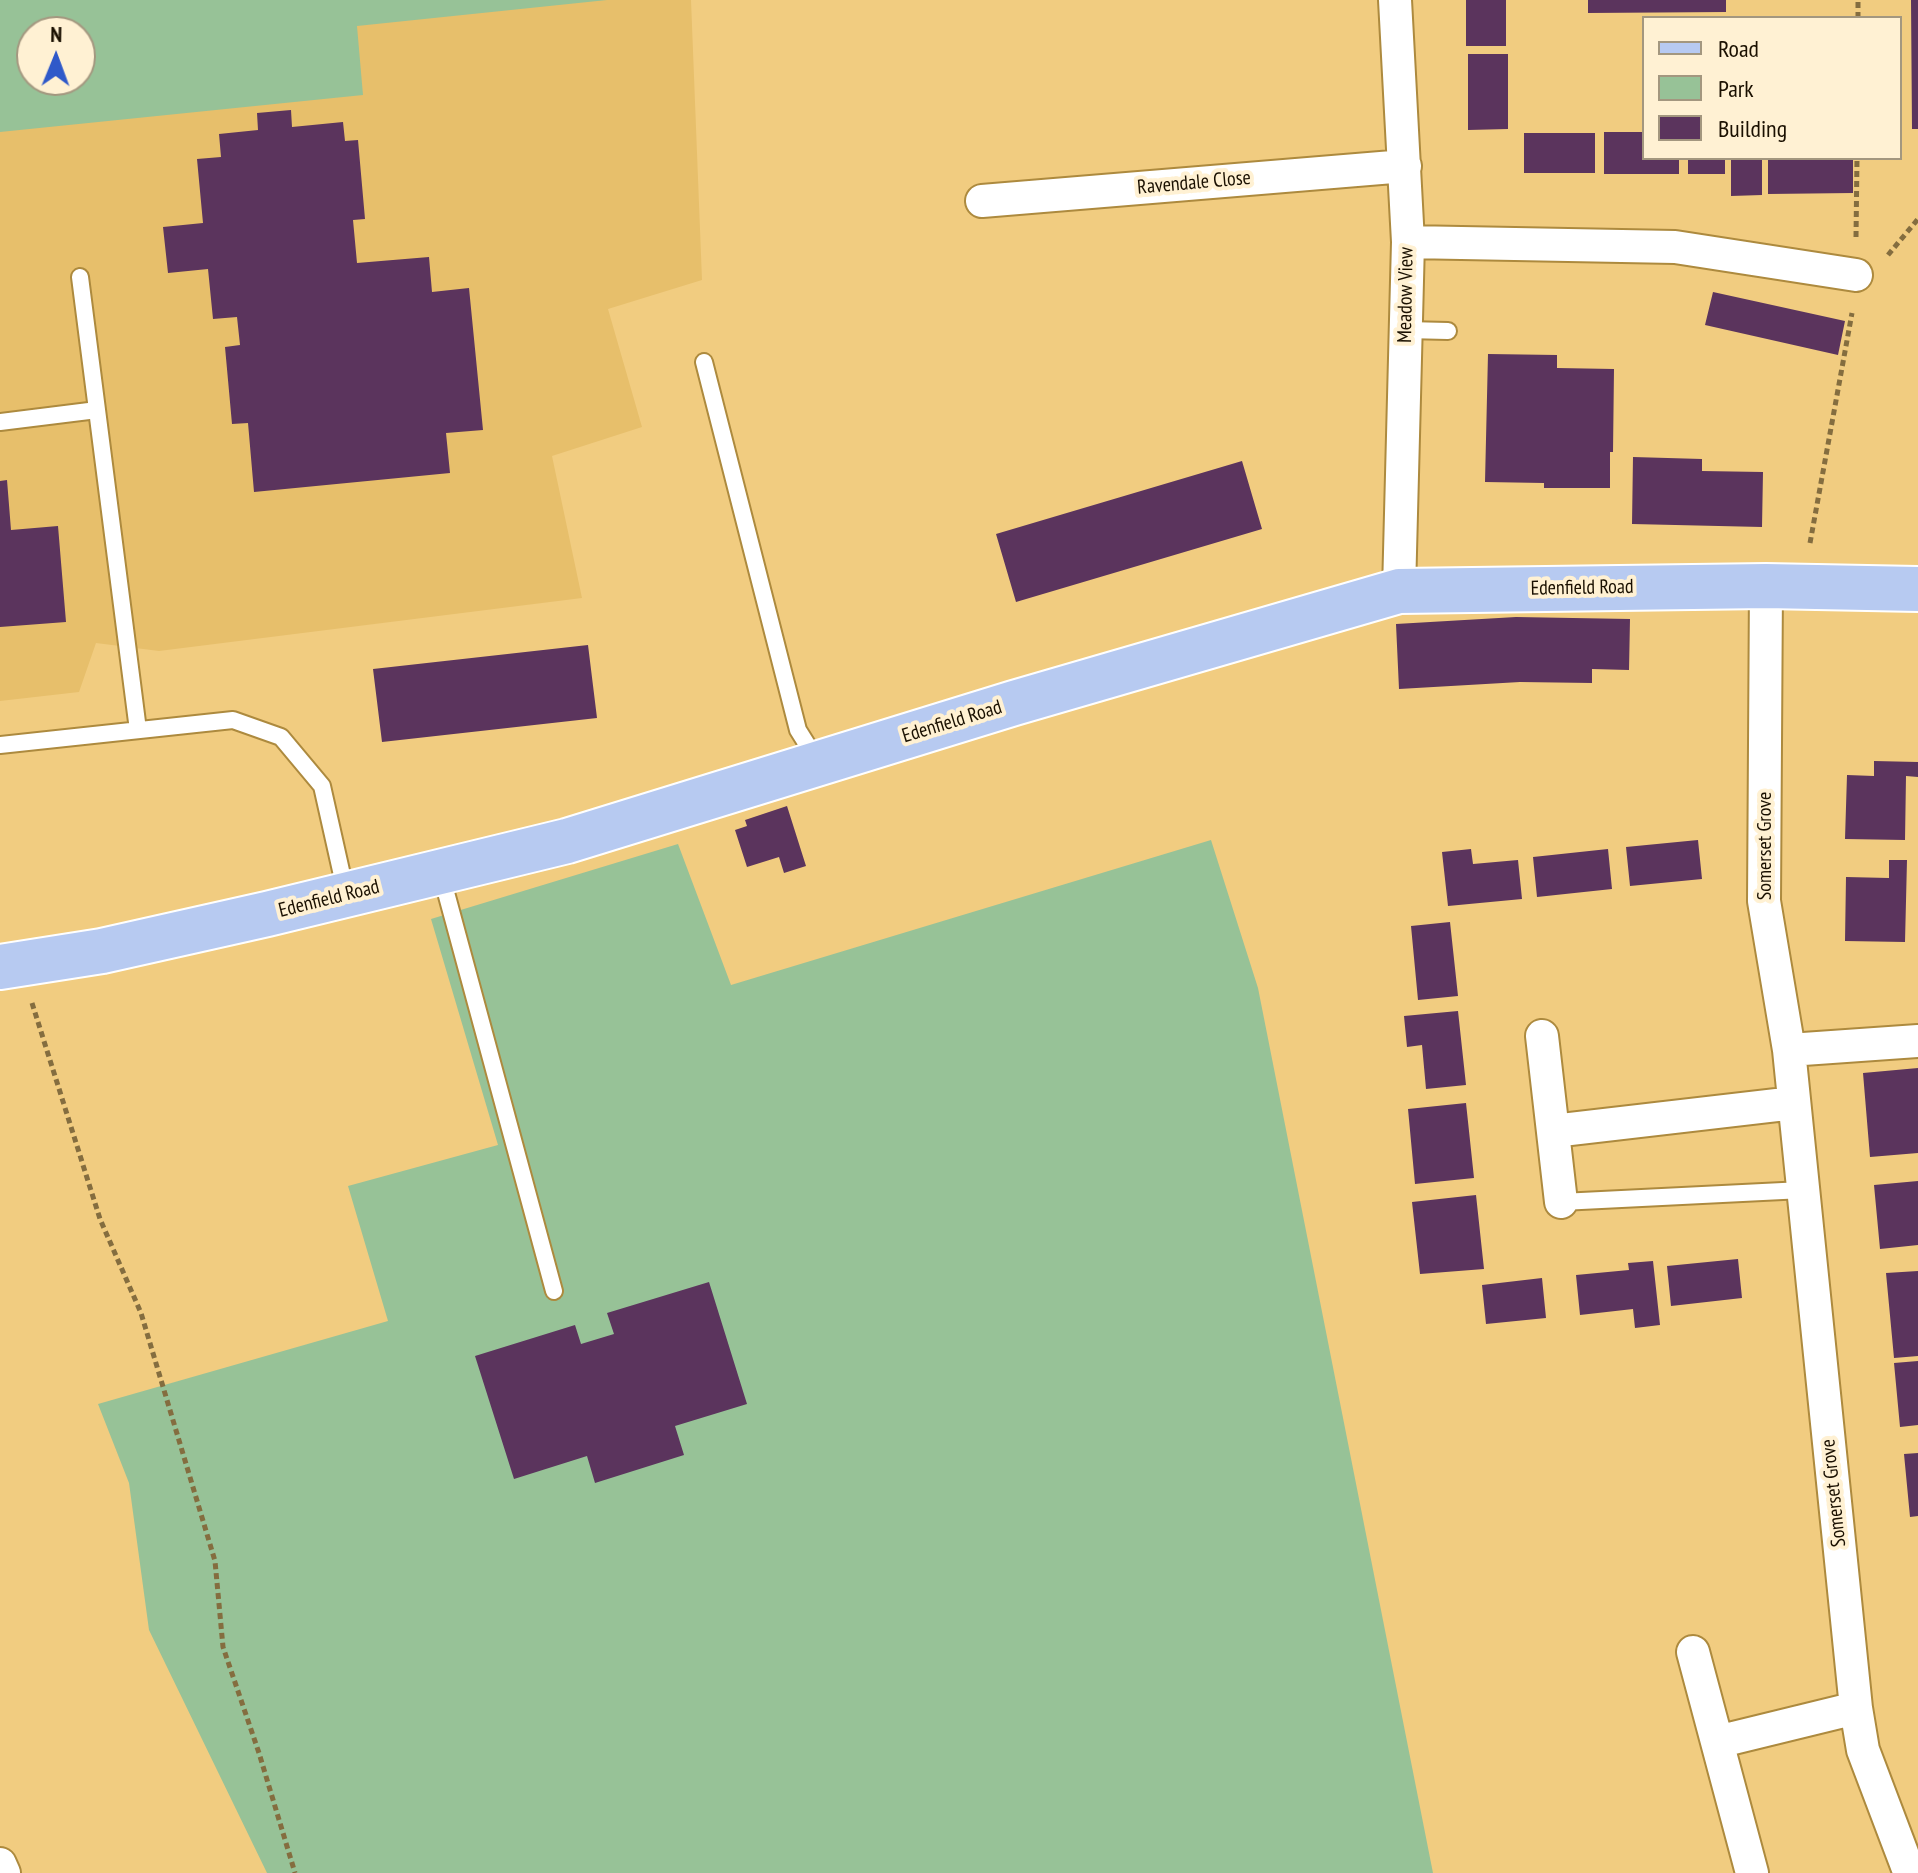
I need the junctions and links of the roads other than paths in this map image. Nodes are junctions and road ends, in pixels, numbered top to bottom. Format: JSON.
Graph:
{"nodes":[{"id":1,"x":1395,"y":0,"type":"edge"},
{"id":2,"x":1405,"y":166,"type":"junction"},
{"id":3,"x":982,"y":201,"type":"dead end"},
{"id":4,"x":1408,"y":242,"type":"junction"},
{"id":5,"x":80,"y":277,"type":"dead end"},
{"id":6,"x":1856,"y":284,"type":"road end"},
{"id":7,"x":1406,"y":330,"type":"junction"},
{"id":8,"x":1448,"y":331,"type":"dead end"},
{"id":9,"x":704,"y":362,"type":"dead end"},
{"id":10,"x":97,"y":410,"type":"junction"},
{"id":11,"x":0,"y":422,"type":"edge"},
{"id":12,"x":1784,"y":586,"type":"junction"},
{"id":13,"x":1918,"y":589,"type":"edge"},
{"id":14,"x":1399,"y":591,"type":"junction"},
{"id":15,"x":138,"y":730,"type":"junction"},
{"id":16,"x":0,"y":745,"type":"edge"},
{"id":17,"x":818,"y":764,"type":"junction"},
{"id":18,"x":440,"y":872,"type":"junction"},
{"id":19,"x":347,"y":894,"type":"junction"},
{"id":20,"x":10,"y":966,"type":"edge"},
{"id":21,"x":1542,"y":1036,"type":"dead end"},
{"id":22,"x":1918,"y":1041,"type":"edge"},
{"id":23,"x":1789,"y":1050,"type":"junction"},
{"id":24,"x":1794,"y":1103,"type":"junction"},
{"id":25,"x":1553,"y":1131,"type":"junction"},
{"id":26,"x":1803,"y":1190,"type":"junction"},
{"id":27,"x":1561,"y":1202,"type":"joint"},
{"id":28,"x":554,"y":1291,"type":"dead end"},
{"id":29,"x":1693,"y":1652,"type":"dead end"},
{"id":30,"x":1856,"y":1708,"type":"junction"},
{"id":31,"x":1717,"y":1742,"type":"junction"},
{"id":32,"x":1752,"y":1873,"type":"edge"},
{"id":33,"x":1912,"y":1873,"type":"edge"}],
"edges":[{"from":1,"to":2,"type":"street","name":"Meadow View"},
{"from":2,"to":3,"type":"street","name":"Ravendale Close"},
{"from":2,"to":4,"type":"street","name":"Meadow View"},
{"from":4,"to":6,"type":"street"},
{"from":4,"to":7,"type":"street","name":"Meadow View"},
{"from":5,"to":10,"type":"lane"},
{"from":7,"to":8,"type":"lane"},
{"from":7,"to":14,"type":"street","name":"Meadow View"},
{"from":9,"to":17,"type":"lane"},
{"from":10,"to":11,"type":"lane"},
{"from":10,"to":15,"type":"lane"},
{"from":12,"to":13,"type":"main road","name":"Edenfield Road"},
{"from":12,"to":14,"type":"main road","name":"Edenfield Road"},
{"from":12,"to":23,"type":"street","name":"Somerset Grove"},
{"from":14,"to":17,"type":"main road","name":"Edenfield Road"},
{"from":15,"to":16,"type":"lane"},
{"from":15,"to":19,"type":"lane"},
{"from":17,"to":18,"type":"main road","name":"Edenfield Road"},
{"from":18,"to":19,"type":"main road","name":"Edenfield Road"},
{"from":18,"to":28,"type":"lane"},
{"from":19,"to":20,"type":"main road","name":"Edenfield Road"},
{"from":21,"to":25,"type":"street"},
{"from":22,"to":23,"type":"street"},
{"from":23,"to":24,"type":"street","name":"Somerset Grove"},
{"from":24,"to":25,"type":"street"},
{"from":24,"to":26,"type":"street","name":"Somerset Grove"},
{"from":25,"to":27,"type":"street"},
{"from":26,"to":27,"type":"lane"},
{"from":26,"to":30,"type":"street","name":"Somerset Grove"},
{"from":29,"to":31,"type":"street"},
{"from":30,"to":31,"type":"street"},
{"from":30,"to":33,"type":"street","name":"Somerset Grove"},
{"from":31,"to":32,"type":"street"}]}
